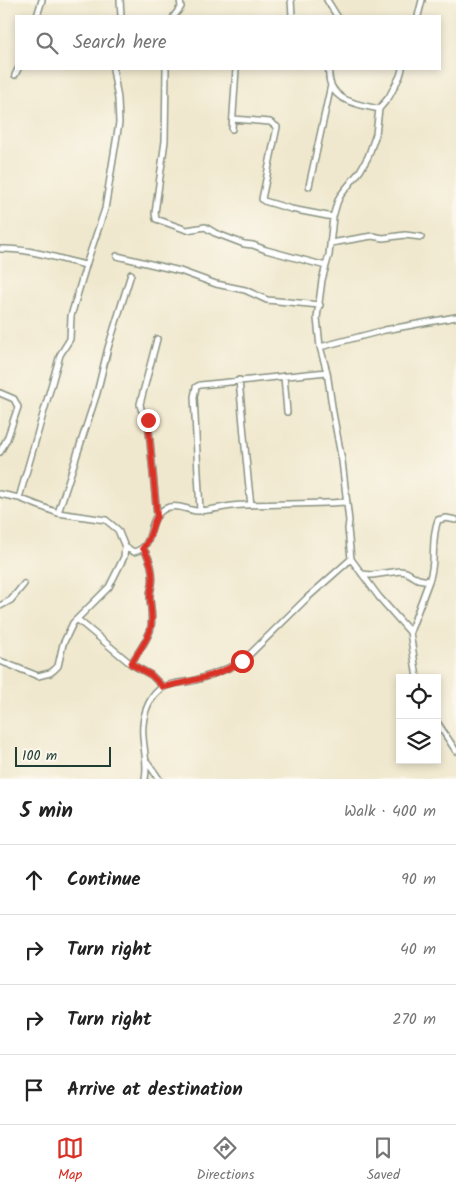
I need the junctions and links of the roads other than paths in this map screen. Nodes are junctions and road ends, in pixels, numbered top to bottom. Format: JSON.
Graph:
{"nodes":[{"id":1,"x":42,"y":0,"type":"edge"},
{"id":2,"x":120,"y":0,"type":"edge"},
{"id":3,"x":180,"y":0,"type":"edge"},
{"id":4,"x":291,"y":0,"type":"edge"},
{"id":5,"x":327,"y":0,"type":"edge"},
{"id":6,"x":422,"y":0,"type":"edge"},
{"id":7,"x":36,"y":15,"type":"edge"},
{"id":8,"x":121,"y":15,"type":"edge"},
{"id":9,"x":175,"y":15,"type":"edge"},
{"id":10,"x":292,"y":15,"type":"edge"},
{"id":11,"x":336,"y":15,"type":"edge"},
{"id":12,"x":418,"y":15,"type":"edge"},
{"id":13,"x":18,"y":70,"type":"edge"},
{"id":14,"x":113,"y":70,"type":"edge"},
{"id":15,"x":166,"y":70,"type":"edge"},
{"id":16,"x":236,"y":70,"type":"edge"},
{"id":17,"x":329,"y":70,"type":"edge"},
{"id":18,"x":402,"y":70,"type":"edge"},
{"id":19,"x":15,"y":75,"type":"dead end"},
{"id":20,"x":332,"y":85,"type":"junction"},
{"id":21,"x":379,"y":109,"type":"junction"},
{"id":22,"x":233,"y":119,"type":"junction"},
{"id":23,"x":232,"y":129,"type":"dead end"},
{"id":24,"x":309,"y":186,"type":"dead end"},
{"id":25,"x":333,"y":217,"type":"junction"},
{"id":26,"x":421,"y":237,"type":"dead end"},
{"id":27,"x":331,"y":243,"type":"junction"},
{"id":28,"x":0,"y":249,"type":"edge"},
{"id":29,"x":117,"y":256,"type":"dead end"},
{"id":30,"x":86,"y":265,"type":"junction"},
{"id":31,"x":326,"y":266,"type":"junction"},
{"id":32,"x":131,"y":274,"type":"dead end"},
{"id":33,"x":320,"y":305,"type":"junction"},
{"id":34,"x":456,"y":317,"type":"edge"},
{"id":35,"x":158,"y":339,"type":"dead end"},
{"id":36,"x":320,"y":347,"type":"junction"},
{"id":37,"x":328,"y":372,"type":"junction"},
{"id":38,"x":284,"y":376,"type":"junction"},
{"id":39,"x":238,"y":380,"type":"junction"},
{"id":40,"x":0,"y":393,"type":"edge"},
{"id":41,"x":287,"y":412,"type":"dead end"},
{"id":42,"x":0,"y":452,"type":"edge"},
{"id":43,"x":0,"y":494,"type":"edge"},
{"id":44,"x":19,"y":498,"type":"junction"},
{"id":45,"x":347,"y":502,"type":"junction"},
{"id":46,"x":251,"y":505,"type":"junction"},
{"id":47,"x":200,"y":511,"type":"junction"},
{"id":48,"x":58,"y":513,"type":"junction"},
{"id":49,"x":157,"y":516,"type":"junction"},
{"id":50,"x":456,"y":520,"type":"edge"},
{"id":51,"x":125,"y":547,"type":"junction"},
{"id":52,"x":143,"y":548,"type":"junction"},
{"id":53,"x":134,"y":552,"type":"junction"},
{"id":54,"x":124,"y":557,"type":"junction"},
{"id":55,"x":351,"y":560,"type":"junction"},
{"id":56,"x":362,"y":574,"type":"junction"},
{"id":57,"x":429,"y":581,"type":"junction"},
{"id":58,"x":24,"y":584,"type":"dead end"},
{"id":59,"x":0,"y":606,"type":"edge"},
{"id":60,"x":77,"y":619,"type":"junction"},
{"id":61,"x":410,"y":632,"type":"junction"},
{"id":62,"x":0,"y":661,"type":"edge"},
{"id":63,"x":131,"y":664,"type":"junction"},
{"id":64,"x":416,"y":674,"type":"edge"},
{"id":65,"x":163,"y":687,"type":"junction"},
{"id":66,"x":441,"y":728,"type":"edge"},
{"id":67,"x":456,"y":751,"type":"edge"},
{"id":68,"x":147,"y":762,"type":"junction"},
{"id":69,"x":145,"y":779,"type":"edge"},
{"id":70,"x":158,"y":779,"type":"edge"}],
"edges":[{"from":1,"to":7,"type":"street"},
{"from":2,"to":8,"type":"street"},
{"from":3,"to":9,"type":"street"},
{"from":4,"to":10,"type":"street"},
{"from":5,"to":11,"type":"street"},
{"from":6,"to":12,"type":"street"},
{"from":13,"to":19,"type":"street"},
{"from":14,"to":30,"type":"street"},
{"from":15,"to":31,"type":"street"},
{"from":16,"to":22,"type":"street"},
{"from":17,"to":20,"type":"street"},
{"from":18,"to":21,"type":"street"},
{"from":20,"to":21,"type":"street"},
{"from":20,"to":24,"type":"street"},
{"from":21,"to":25,"type":"street"},
{"from":22,"to":23,"type":"street"},
{"from":22,"to":25,"type":"street"},
{"from":25,"to":27,"type":"street"},
{"from":26,"to":27,"type":"street"},
{"from":27,"to":31,"type":"street"},
{"from":28,"to":30,"type":"street"},
{"from":29,"to":33,"type":"street"},
{"from":30,"to":44,"type":"street"},
{"from":31,"to":33,"type":"street"},
{"from":32,"to":48,"type":"street"},
{"from":33,"to":36,"type":"street"},
{"from":34,"to":36,"type":"street"},
{"from":35,"to":49,"type":"street"},
{"from":36,"to":37,"type":"street"},
{"from":37,"to":38,"type":"street"},
{"from":37,"to":45,"type":"street"},
{"from":38,"to":39,"type":"street"},
{"from":38,"to":41,"type":"street"},
{"from":39,"to":46,"type":"street"},
{"from":39,"to":47,"type":"street"},
{"from":40,"to":42,"type":"street"},
{"from":43,"to":44,"type":"street"},
{"from":44,"to":48,"type":"street"},
{"from":45,"to":46,"type":"street"},
{"from":45,"to":55,"type":"street"},
{"from":46,"to":47,"type":"street"},
{"from":47,"to":49,"type":"street"},
{"from":48,"to":51,"type":"street"},
{"from":49,"to":52,"type":"street"},
{"from":50,"to":57,"type":"street"},
{"from":51,"to":53,"type":"street"},
{"from":51,"to":54,"type":"street"},
{"from":52,"to":53,"type":"street"},
{"from":52,"to":63,"type":"street"},
{"from":53,"to":54,"type":"street"},
{"from":54,"to":60,"type":"street"},
{"from":55,"to":56,"type":"street"},
{"from":55,"to":65,"type":"street"},
{"from":56,"to":57,"type":"street"},
{"from":56,"to":61,"type":"street"},
{"from":57,"to":61,"type":"street"},
{"from":58,"to":59,"type":"street"},
{"from":60,"to":62,"type":"street"},
{"from":60,"to":63,"type":"street"},
{"from":61,"to":64,"type":"street"},
{"from":63,"to":65,"type":"street"},
{"from":65,"to":68,"type":"street"},
{"from":66,"to":67,"type":"street"},
{"from":68,"to":69,"type":"street"},
{"from":68,"to":70,"type":"street"}]}
